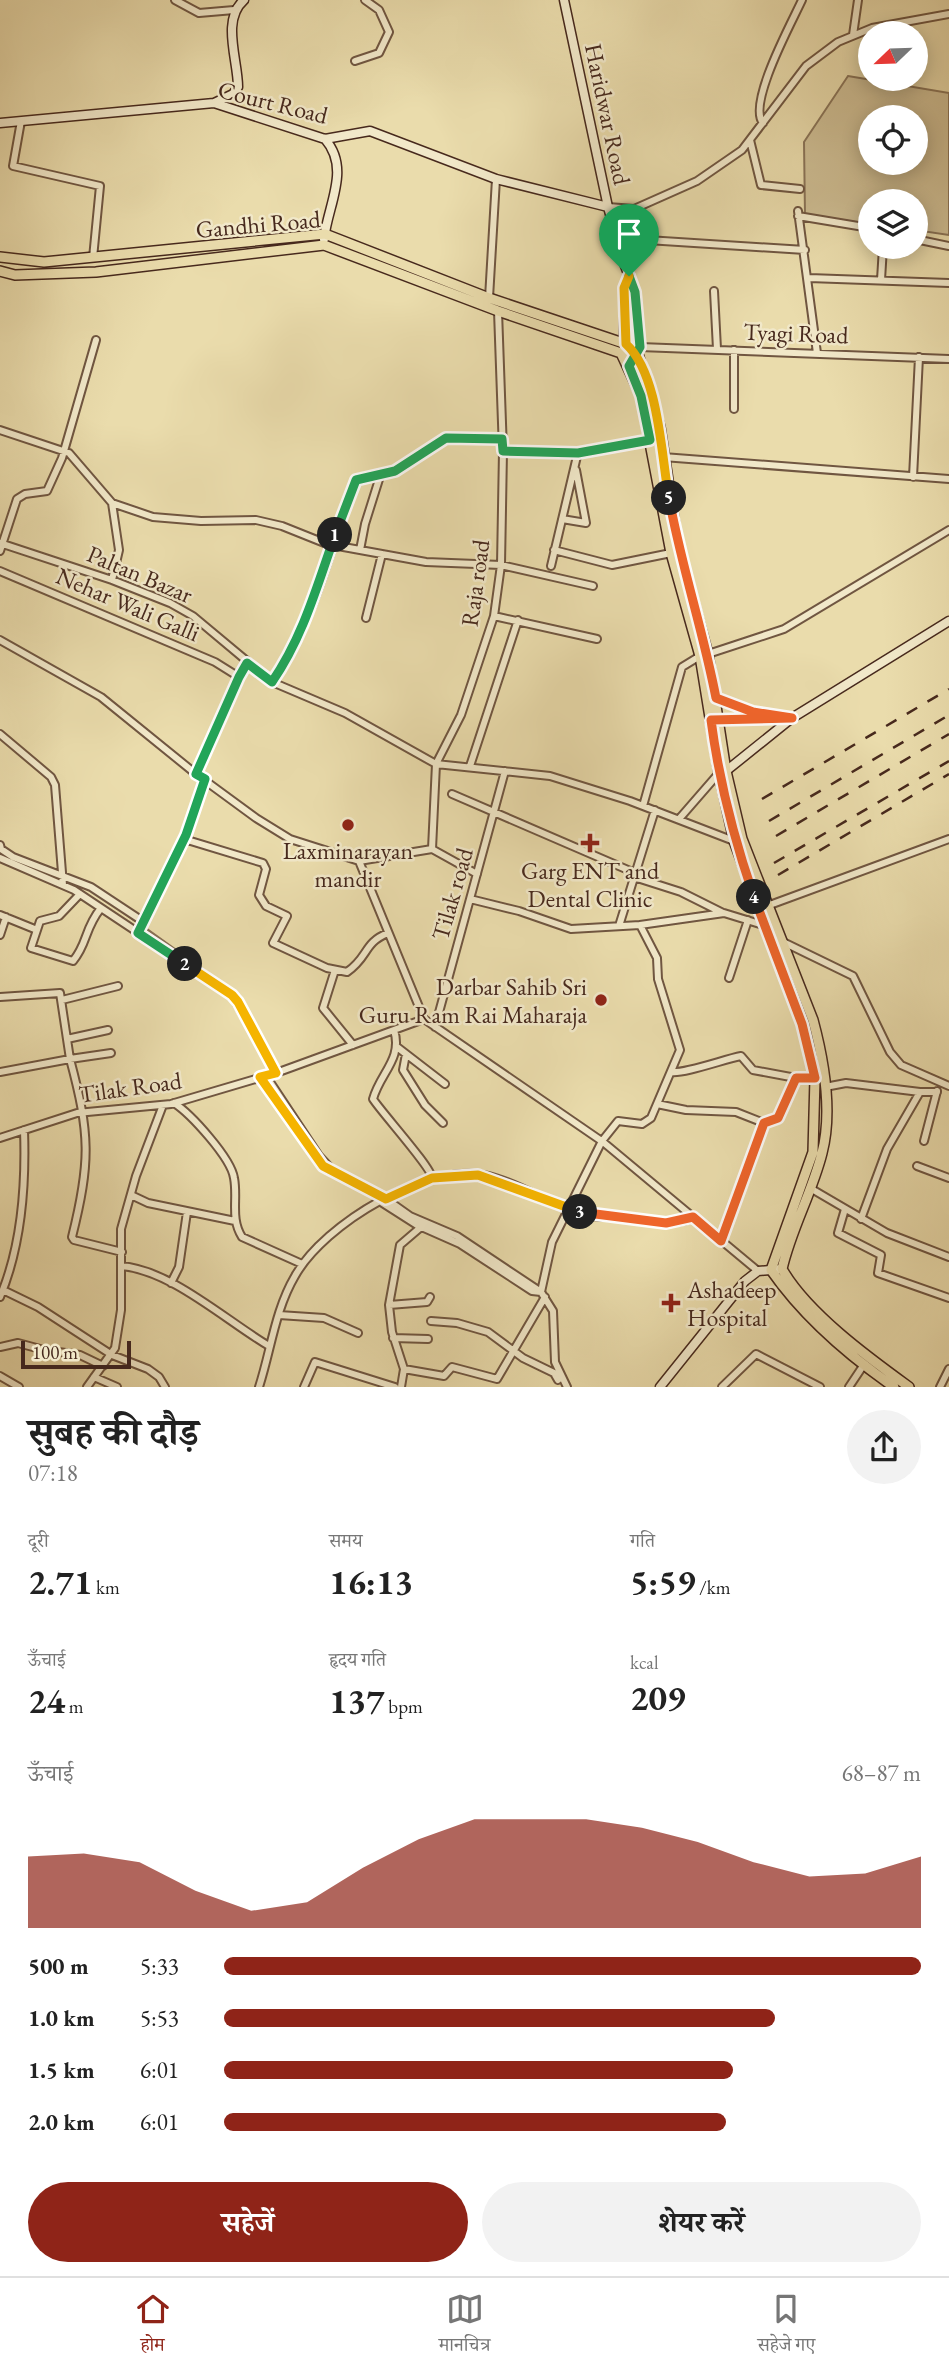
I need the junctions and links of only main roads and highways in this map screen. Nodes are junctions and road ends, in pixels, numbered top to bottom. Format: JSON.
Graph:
{"nodes":[{"id":1,"x":0,"y":257,"type":"edge"},
{"id":2,"x":0,"y":271,"type":"edge"},
{"id":3,"x":704,"y":655,"type":"junction"},
{"id":4,"x":715,"y":720,"type":"junction"},
{"id":5,"x":723,"y":772,"type":"junction"},
{"id":6,"x":775,"y":941,"type":"junction"},
{"id":7,"x":894,"y":1387,"type":"edge"},
{"id":8,"x":909,"y":1387,"type":"edge"}],
"edges":[{"from":1,"to":3,"type":"main road","name":"Gandhi Road"},
{"from":2,"to":3,"type":"main road","name":"Gandhi Road"},
{"from":3,"to":4,"type":"main road"},
{"from":3,"to":4,"type":"main road"},
{"from":4,"to":5,"type":"main road"},
{"from":5,"to":6,"type":"main road"},
{"from":5,"to":6,"type":"main road"},
{"from":6,"to":7,"type":"main road"},
{"from":6,"to":8,"type":"main road"}]}
